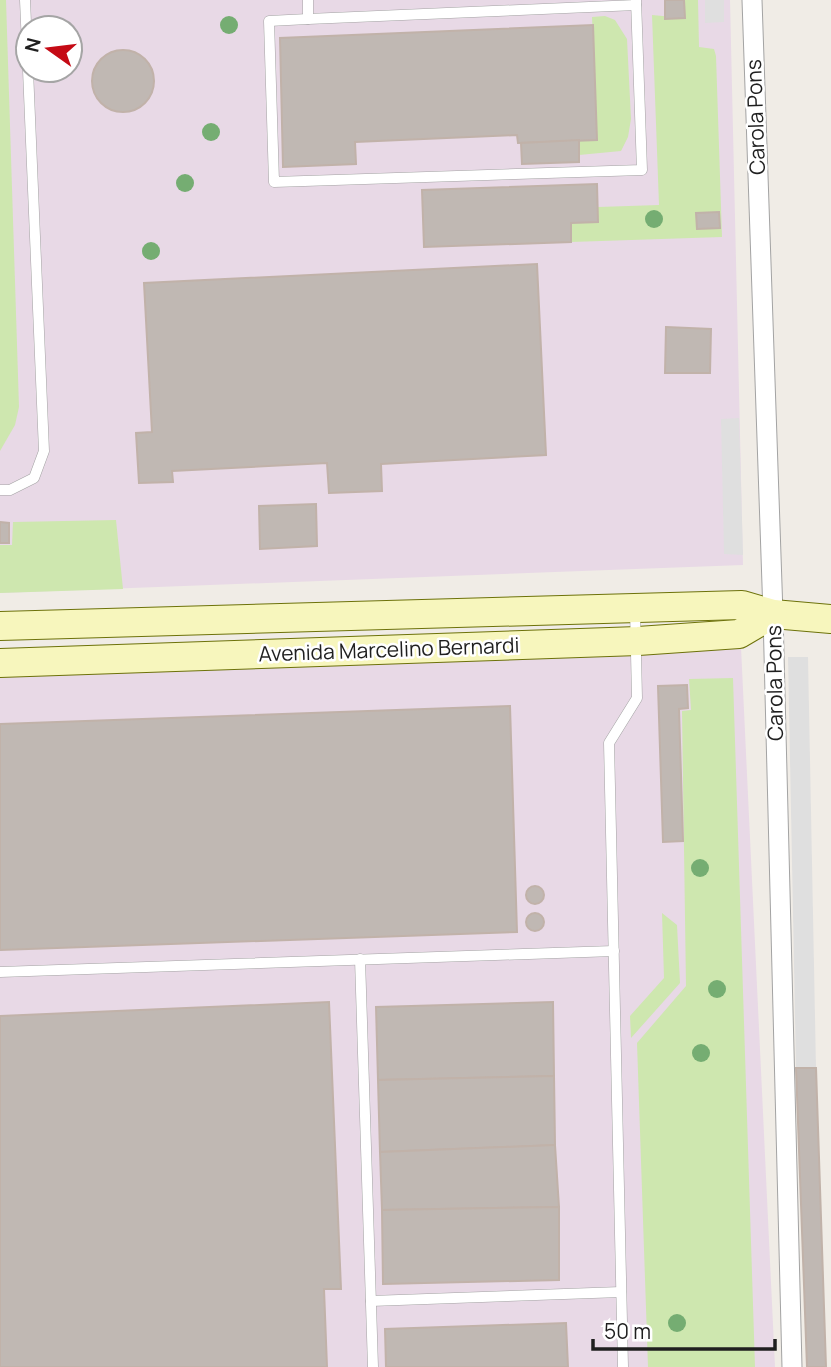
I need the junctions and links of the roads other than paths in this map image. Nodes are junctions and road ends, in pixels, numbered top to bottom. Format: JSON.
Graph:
{"nodes":[{"id":1,"x":308,"y":0,"type":"edge"},
{"id":2,"x":752,"y":0,"type":"edge"},
{"id":3,"x":636,"y":3,"type":"edge"},
{"id":4,"x":308,"y":19,"type":"junction"},
{"id":5,"x":29,"y":84,"type":"edge"},
{"id":6,"x":0,"y":490,"type":"edge"},
{"id":7,"x":635,"y":609,"type":"junction"},
{"id":8,"x":773,"y":614,"type":"junction"},
{"id":9,"x":831,"y":619,"type":"edge"},
{"id":10,"x":0,"y":626,"type":"edge"},
{"id":11,"x":638,"y":641,"type":"junction"},
{"id":12,"x":0,"y":663,"type":"edge"},
{"id":13,"x":614,"y":951,"type":"junction"},
{"id":14,"x":360,"y":959,"type":"junction"},
{"id":15,"x":0,"y":972,"type":"edge"},
{"id":16,"x":621,"y":1292,"type":"junction"},
{"id":17,"x":371,"y":1301,"type":"junction"},
{"id":18,"x":373,"y":1367,"type":"edge"},
{"id":19,"x":623,"y":1367,"type":"edge"},
{"id":20,"x":792,"y":1367,"type":"edge"}],
"edges":[{"from":1,"to":4,"type":"lane"},
{"from":2,"to":8,"type":"street","name":"Carola Pons"},
{"from":3,"to":4,"type":"lane"},
{"from":3,"to":4,"type":"lane"},
{"from":5,"to":6,"type":"lane"},
{"from":7,"to":8,"type":"main road","name":"Avenida Marcelino Bernardi"},
{"from":7,"to":10,"type":"main road","name":"Avenida Marcelino Bernardi"},
{"from":7,"to":11,"type":"lane"},
{"from":8,"to":9,"type":"main road","name":"Avenida Marcelino Bernardi"},
{"from":8,"to":11,"type":"main road","name":"Avenida Marcelino Bernardi"},
{"from":8,"to":20,"type":"street","name":"Carola Pons"},
{"from":11,"to":12,"type":"main road","name":"Avenida Marcelino Bernardi"},
{"from":11,"to":13,"type":"lane"},
{"from":13,"to":14,"type":"lane"},
{"from":13,"to":16,"type":"lane"},
{"from":14,"to":15,"type":"lane"},
{"from":14,"to":17,"type":"lane"},
{"from":16,"to":17,"type":"lane"},
{"from":16,"to":19,"type":"lane"},
{"from":17,"to":18,"type":"lane"}]}
